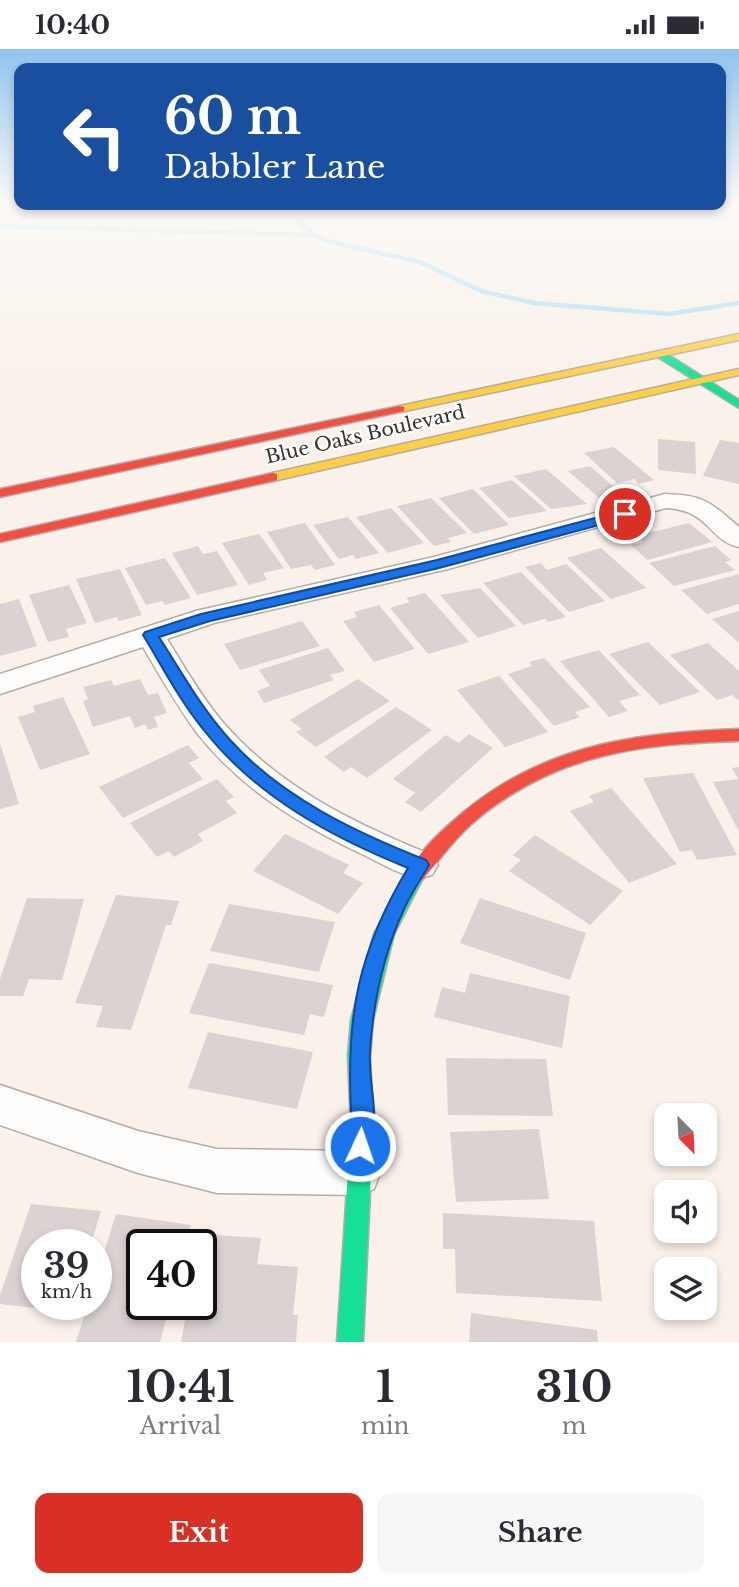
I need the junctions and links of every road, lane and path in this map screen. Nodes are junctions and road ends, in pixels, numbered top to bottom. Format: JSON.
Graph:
{"nodes":[{"id":1,"x":739,"y":337,"type":"edge"},
{"id":2,"x":683,"y":349,"type":"junction"},
{"id":3,"x":660,"y":354,"type":"junction"},
{"id":4,"x":734,"y":377,"type":"edge"},
{"id":5,"x":701,"y":381,"type":"junction"},
{"id":6,"x":739,"y":405,"type":"edge"},
{"id":7,"x":0,"y":493,"type":"edge"},
{"id":8,"x":0,"y":538,"type":"edge"},
{"id":9,"x":739,"y":540,"type":"edge"},
{"id":10,"x":150,"y":635,"type":"junction"},
{"id":11,"x":0,"y":684,"type":"edge"},
{"id":12,"x":739,"y":736,"type":"edge"},
{"id":13,"x":420,"y":865,"type":"junction"},
{"id":14,"x":0,"y":1105,"type":"edge"},
{"id":15,"x":358,"y":1173,"type":"junction"},
{"id":16,"x":350,"y":1342,"type":"edge"}],
"edges":[{"from":1,"to":2,"type":"main road","name":"Blue Oaks Boulevard"},
{"from":2,"to":3,"type":"main road","name":"Blue Oaks Boulevard"},
{"from":2,"to":4,"type":"main road"},
{"from":3,"to":5,"type":"main road"},
{"from":3,"to":7,"type":"main road","name":"Blue Oaks Boulevard"},
{"from":4,"to":5,"type":"main road","name":"Blue Oaks Boulevard"},
{"from":5,"to":6,"type":"main road"},
{"from":5,"to":8,"type":"main road","name":"Blue Oaks Boulevard"},
{"from":9,"to":10,"type":"street"},
{"from":10,"to":11,"type":"street"},
{"from":10,"to":13,"type":"street"},
{"from":12,"to":13,"type":"main road"},
{"from":13,"to":15,"type":"main road"},
{"from":14,"to":15,"type":"street"},
{"from":15,"to":16,"type":"main road"}]}
